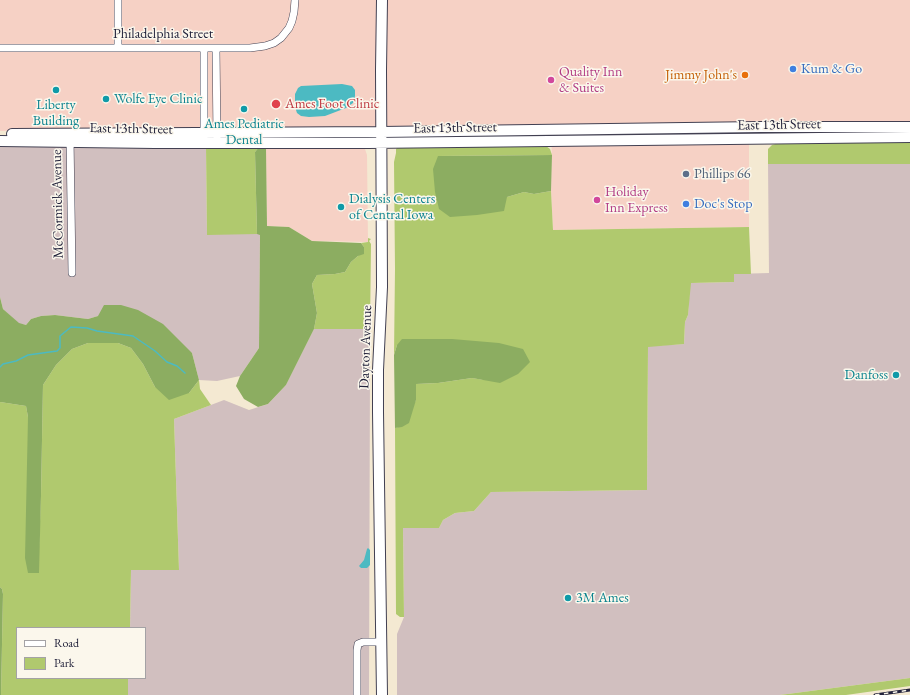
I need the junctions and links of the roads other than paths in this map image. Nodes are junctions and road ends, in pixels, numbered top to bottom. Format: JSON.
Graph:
{"nodes":[{"id":1,"x":118,"y":0,"type":"edge"},
{"id":2,"x":294,"y":0,"type":"edge"},
{"id":3,"x":382,"y":0,"type":"edge"},
{"id":4,"x":118,"y":47,"type":"junction"},
{"id":5,"x":0,"y":48,"type":"edge"},
{"id":6,"x":204,"y":48,"type":"junction"},
{"id":7,"x":216,"y":48,"type":"junction"},
{"id":8,"x":910,"y":127,"type":"edge"},
{"id":9,"x":381,"y":132,"type":"junction"},
{"id":10,"x":0,"y":134,"type":"edge"},
{"id":11,"x":910,"y":137,"type":"edge"},
{"id":12,"x":70,"y":138,"type":"junction"},
{"id":13,"x":204,"y":138,"type":"junction"},
{"id":14,"x":217,"y":138,"type":"junction"},
{"id":15,"x":0,"y":141,"type":"edge"},
{"id":16,"x":381,"y":143,"type":"junction"},
{"id":17,"x":72,"y":273,"type":"dead end"},
{"id":18,"x":381,"y":642,"type":"junction"},
{"id":19,"x":357,"y":695,"type":"edge"},
{"id":20,"x":382,"y":695,"type":"edge"}],
"edges":[{"from":1,"to":4,"type":"street"},
{"from":2,"to":7,"type":"street","name":"Philadelphia Street"},
{"from":3,"to":9,"type":"main road","name":"Dayton Avenue"},
{"from":4,"to":5,"type":"street","name":"Philadelphia Street"},
{"from":4,"to":6,"type":"street","name":"Philadelphia Street"},
{"from":6,"to":7,"type":"street","name":"Philadelphia Street"},
{"from":6,"to":13,"type":"street"},
{"from":7,"to":14,"type":"street"},
{"from":8,"to":9,"type":"main road","name":"East 13th Street"},
{"from":9,"to":14,"type":"main road","name":"East 13th Street"},
{"from":9,"to":16,"type":"main road","name":"Dayton Avenue"},
{"from":10,"to":12,"type":"main road","name":"East 13th Street"},
{"from":11,"to":16,"type":"main road","name":"East 13th Street"},
{"from":12,"to":13,"type":"main road","name":"East 13th Street"},
{"from":12,"to":15,"type":"main road","name":"East 13th Street"},
{"from":12,"to":17,"type":"street","name":"McCormick Avenue"},
{"from":13,"to":14,"type":"main road","name":"East 13th Street"},
{"from":14,"to":16,"type":"main road","name":"East 13th Street"},
{"from":16,"to":18,"type":"main road","name":"Dayton Avenue"},
{"from":18,"to":19,"type":"street"},
{"from":18,"to":20,"type":"main road","name":"Dayton Avenue"}]}
